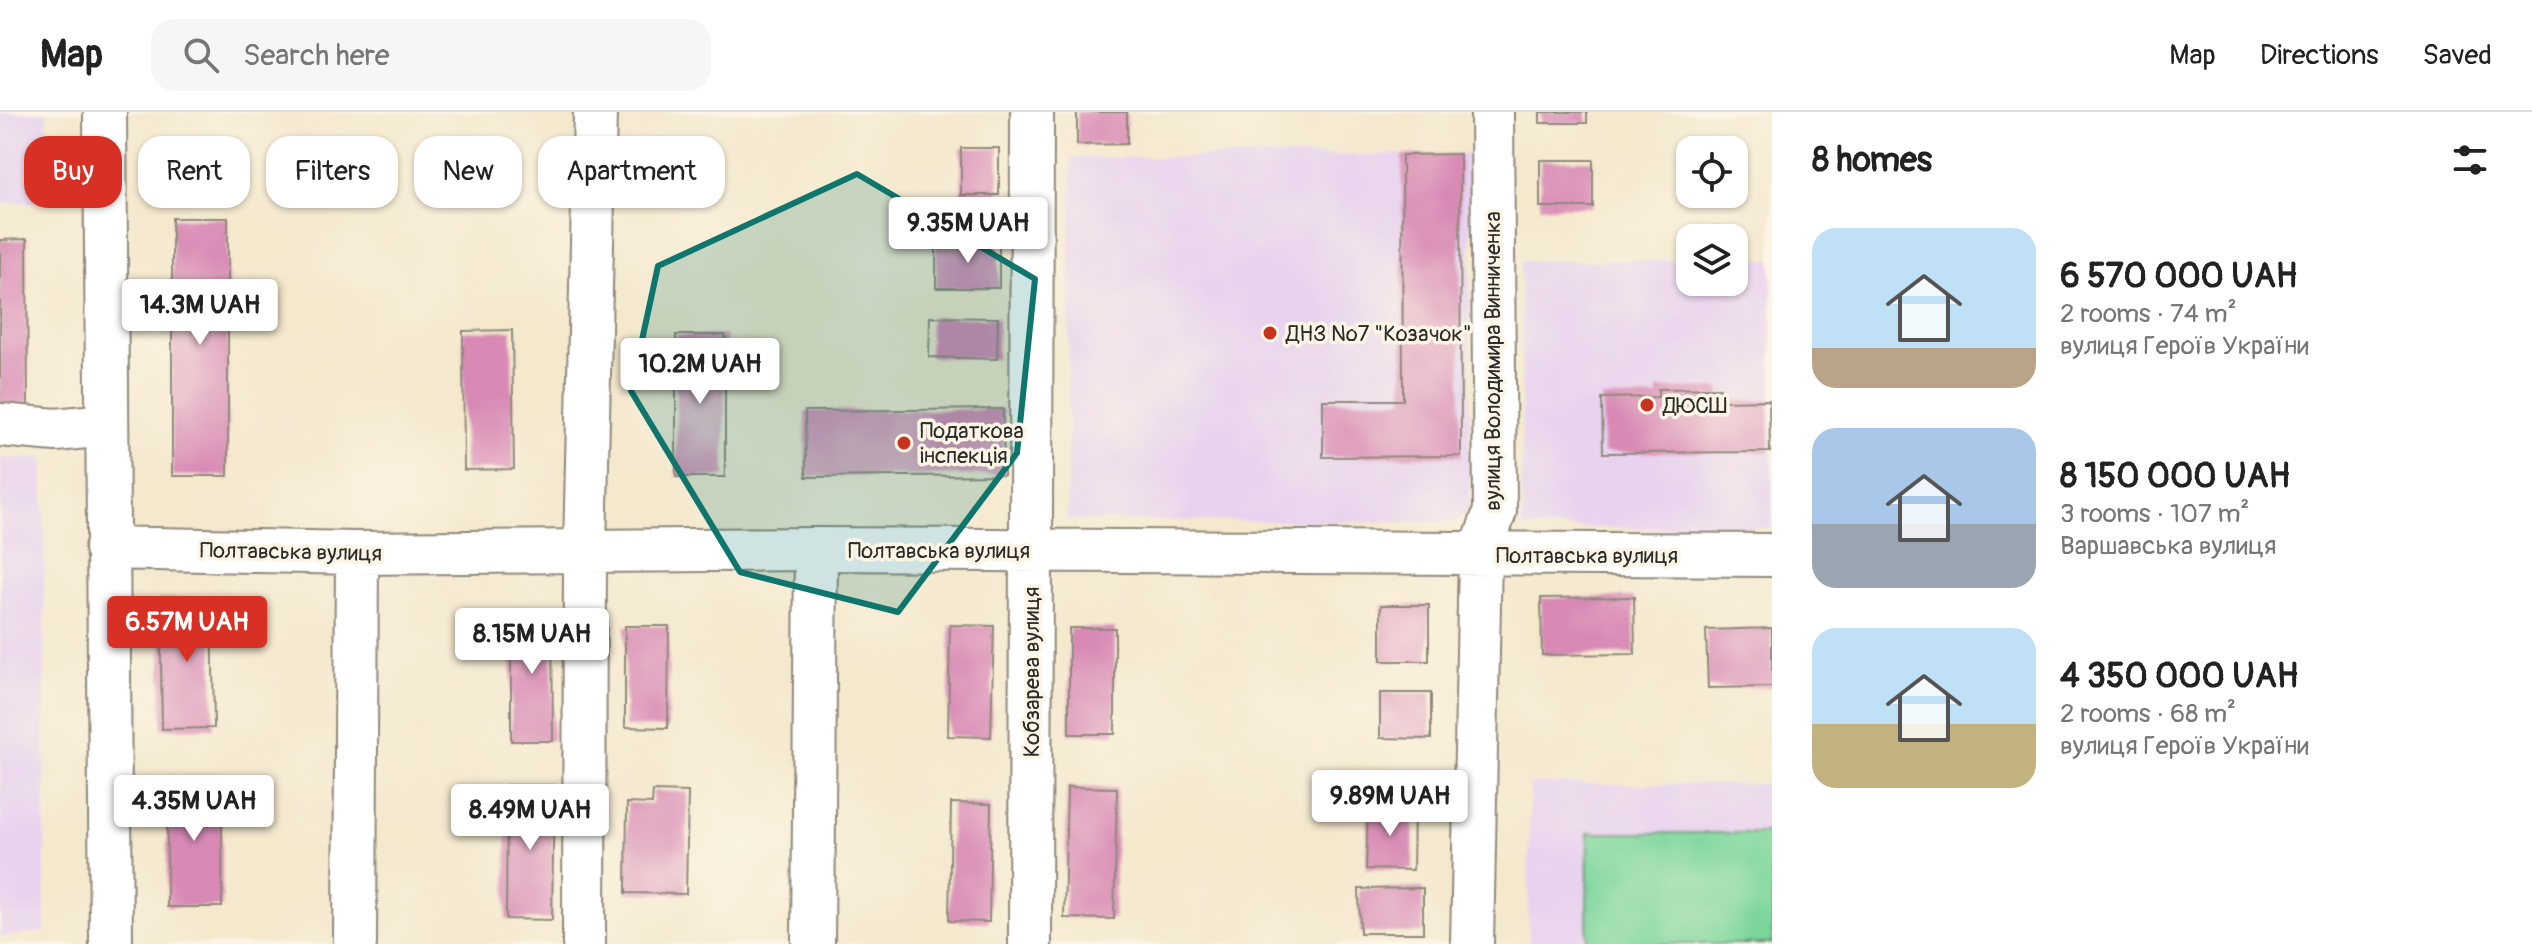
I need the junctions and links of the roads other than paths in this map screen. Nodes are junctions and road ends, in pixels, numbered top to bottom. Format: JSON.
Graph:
{"nodes":[{"id":1,"x":105,"y":112,"type":"edge"},
{"id":2,"x":595,"y":112,"type":"edge"},
{"id":3,"x":1032,"y":112,"type":"edge"},
{"id":4,"x":1492,"y":112,"type":"edge"},
{"id":5,"x":0,"y":425,"type":"edge"},
{"id":6,"x":106,"y":425,"type":"junction"},
{"id":7,"x":106,"y":548,"type":"junction"},
{"id":8,"x":816,"y":549,"type":"junction"},
{"id":9,"x":585,"y":550,"type":"junction"},
{"id":10,"x":1032,"y":551,"type":"junction"},
{"id":11,"x":357,"y":553,"type":"junction"},
{"id":12,"x":1480,"y":555,"type":"junction"},
{"id":13,"x":1772,"y":555,"type":"edge"},
{"id":14,"x":111,"y":944,"type":"edge"},
{"id":15,"x":355,"y":944,"type":"edge"},
{"id":16,"x":584,"y":944,"type":"edge"},
{"id":17,"x":813,"y":944,"type":"edge"},
{"id":18,"x":1030,"y":944,"type":"edge"},
{"id":19,"x":1472,"y":944,"type":"edge"}],
"edges":[{"from":1,"to":6,"type":"street"},
{"from":2,"to":9,"type":"street"},
{"from":3,"to":10,"type":"street","name":"Кобзарева вулиця"},
{"from":4,"to":12,"type":"street","name":"вулиця Володимира Винниченка"},
{"from":5,"to":6,"type":"street"},
{"from":6,"to":7,"type":"street"},
{"from":7,"to":11,"type":"street","name":"Полтавська вулиця"},
{"from":7,"to":14,"type":"street"},
{"from":8,"to":9,"type":"street","name":"Полтавська вулиця"},
{"from":8,"to":10,"type":"street","name":"Полтавська вулиця"},
{"from":8,"to":17,"type":"street"},
{"from":9,"to":11,"type":"street","name":"Полтавська вулиця"},
{"from":9,"to":16,"type":"street"},
{"from":10,"to":12,"type":"street","name":"Полтавська вулиця"},
{"from":10,"to":18,"type":"street","name":"Кобзарева вулиця"},
{"from":11,"to":15,"type":"street"},
{"from":12,"to":13,"type":"street","name":"Полтавська вулиця"},
{"from":12,"to":19,"type":"street","name":"вулиця Володимира Винниченка"}]}
